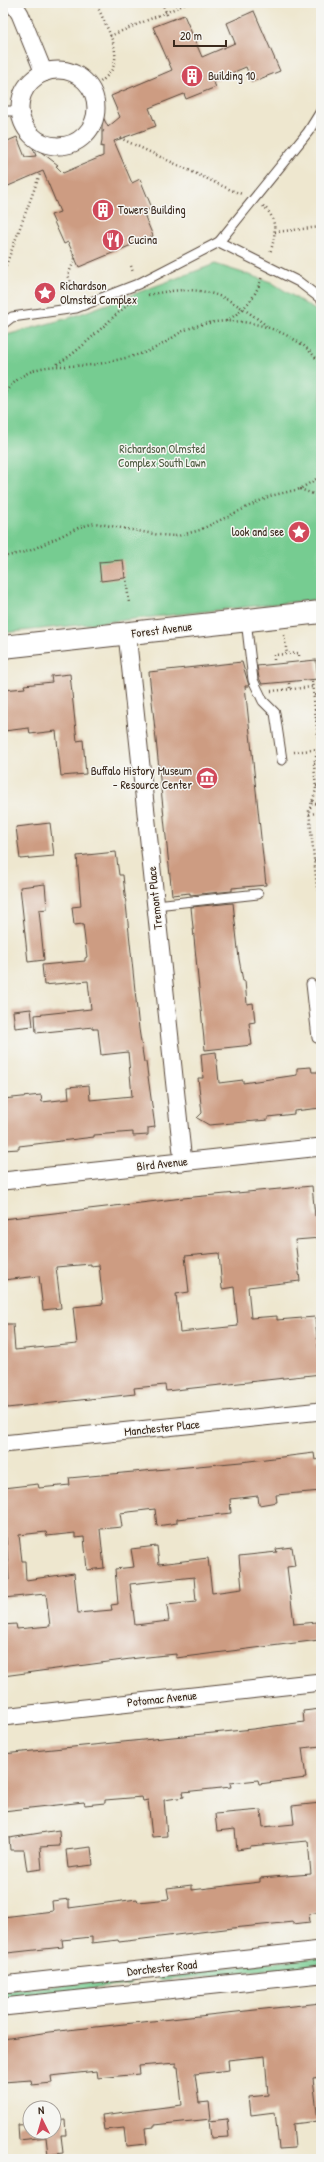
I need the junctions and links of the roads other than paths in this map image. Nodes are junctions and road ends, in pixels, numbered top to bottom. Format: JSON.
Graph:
{"nodes":[{"id":1,"x":13,"y":3,"type":"edge"},
{"id":2,"x":44,"y":73,"type":"junction"},
{"id":3,"x":18,"y":101,"type":"junction"},
{"id":4,"x":3,"y":111,"type":"edge"},
{"id":5,"x":321,"y":111,"type":"edge"},
{"id":6,"x":219,"y":242,"type":"junction"},
{"id":7,"x":321,"y":299,"type":"edge"},
{"id":8,"x":7,"y":316,"type":"edge"},
{"id":9,"x":3,"y":324,"type":"edge"},
{"id":10,"x":321,"y":612,"type":"edge"},
{"id":11,"x":246,"y":620,"type":"junction"},
{"id":12,"x":127,"y":634,"type":"junction"},
{"id":13,"x":3,"y":647,"type":"edge"},
{"id":14,"x":282,"y":760,"type":"dead end"},
{"id":15,"x":258,"y":894,"type":"dead end"},
{"id":16,"x":156,"y":905,"type":"junction"},
{"id":17,"x":311,"y":984,"type":"dead end"},
{"id":18,"x":321,"y":1037,"type":"edge"},
{"id":19,"x":321,"y":1147,"type":"edge"},
{"id":20,"x":182,"y":1162,"type":"junction"},
{"id":21,"x":3,"y":1181,"type":"edge"},
{"id":22,"x":321,"y":1411,"type":"edge"},
{"id":23,"x":3,"y":1444,"type":"edge"},
{"id":24,"x":321,"y":1682,"type":"edge"},
{"id":25,"x":3,"y":1717,"type":"edge"},
{"id":26,"x":321,"y":1950,"type":"edge"},
{"id":27,"x":141,"y":1970,"type":"junction"},
{"id":28,"x":321,"y":1974,"type":"edge"},
{"id":29,"x":3,"y":1985,"type":"edge"},
{"id":30,"x":143,"y":1992,"type":"junction"},
{"id":31,"x":3,"y":2007,"type":"edge"}],
"edges":[{"from":1,"to":2,"type":"street"},
{"from":2,"to":3,"type":"street"},
{"from":2,"to":3,"type":"street"},
{"from":3,"to":4,"type":"lane"},
{"from":5,"to":6,"type":"lane"},
{"from":6,"to":7,"type":"lane"},
{"from":6,"to":8,"type":"lane"},
{"from":8,"to":9,"type":"lane"},
{"from":10,"to":11,"type":"street","name":"Forest Avenue"},
{"from":11,"to":12,"type":"street","name":"Forest Avenue"},
{"from":11,"to":14,"type":"lane"},
{"from":12,"to":13,"type":"street","name":"Forest Avenue"},
{"from":12,"to":16,"type":"street","name":"Tremont Place"},
{"from":15,"to":16,"type":"lane"},
{"from":16,"to":20,"type":"street","name":"Tremont Place"},
{"from":17,"to":18,"type":"lane"},
{"from":19,"to":20,"type":"street","name":"Bird Avenue"},
{"from":20,"to":21,"type":"street","name":"Bird Avenue"},
{"from":22,"to":23,"type":"street","name":"Manchester Place"},
{"from":24,"to":25,"type":"street","name":"Potomac Avenue"},
{"from":26,"to":27,"type":"street","name":"Dorchester Road"},
{"from":27,"to":29,"type":"street","name":"Dorchester Road"},
{"from":27,"to":30,"type":"street"},
{"from":28,"to":30,"type":"street","name":"Dorchester Road"},
{"from":30,"to":31,"type":"street","name":"Dorchester Road"}]}
